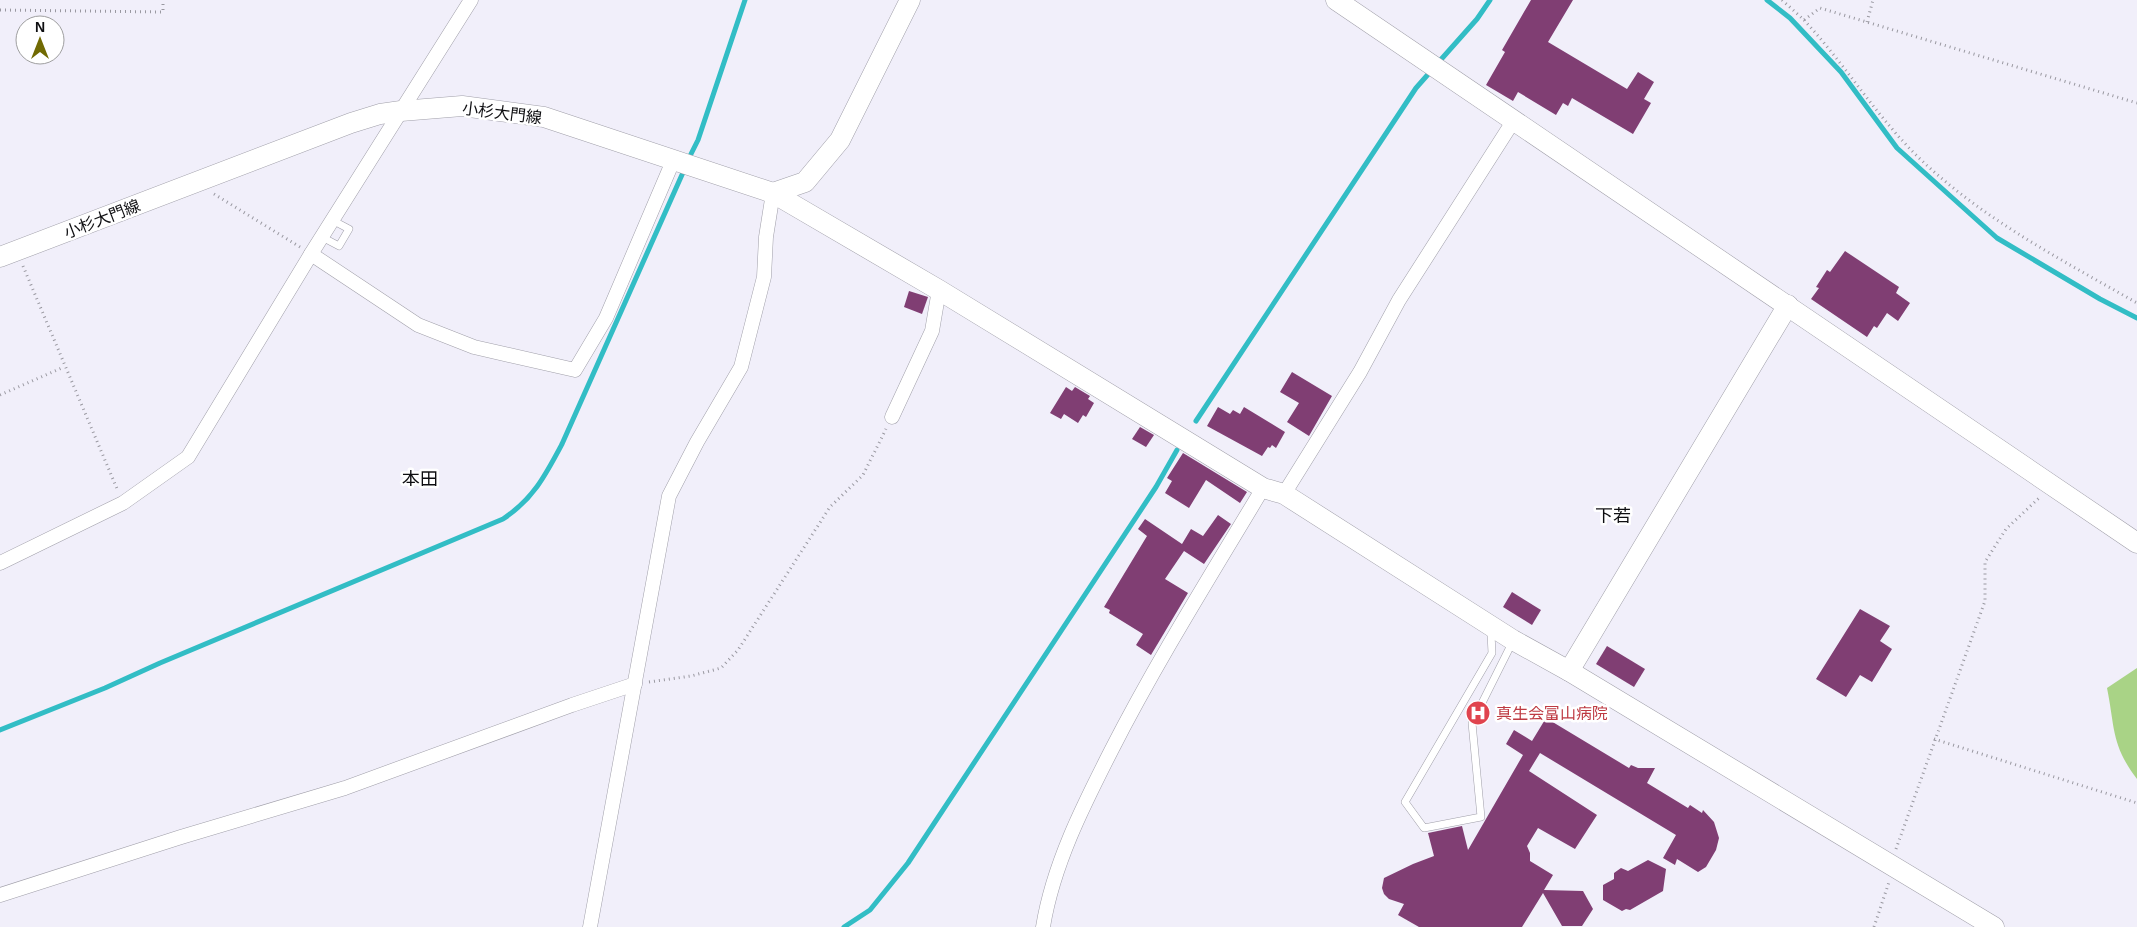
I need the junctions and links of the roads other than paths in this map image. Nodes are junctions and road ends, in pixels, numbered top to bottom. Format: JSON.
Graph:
{"nodes":[{"id":1,"x":471,"y":0,"type":"edge"},
{"id":2,"x":910,"y":0,"type":"edge"},
{"id":3,"x":1336,"y":0,"type":"edge"},
{"id":4,"x":401,"y":111,"type":"junction"},
{"id":5,"x":1514,"y":120,"type":"junction"},
{"id":6,"x":673,"y":161,"type":"junction"},
{"id":7,"x":773,"y":193,"type":"junction"},
{"id":8,"x":332,"y":220,"type":"junction"},
{"id":9,"x":322,"y":237,"type":"junction"},
{"id":10,"x":8,"y":254,"type":"edge"},
{"id":11,"x":311,"y":254,"type":"junction"},
{"id":12,"x":939,"y":290,"type":"junction"},
{"id":13,"x":1788,"y":305,"type":"junction"},
{"id":14,"x":892,"y":417,"type":"road end"},
{"id":15,"x":1263,"y":488,"type":"junction"},
{"id":16,"x":1284,"y":494,"type":"junction"},
{"id":17,"x":2137,"y":543,"type":"edge"},
{"id":18,"x":0,"y":563,"type":"edge"},
{"id":19,"x":1495,"y":629,"type":"junction"},
{"id":20,"x":1513,"y":640,"type":"junction"},
{"id":21,"x":1569,"y":671,"type":"junction"},
{"id":22,"x":635,"y":684,"type":"junction"},
{"id":23,"x":0,"y":895,"type":"edge"},
{"id":24,"x":590,"y":927,"type":"edge"},
{"id":25,"x":1043,"y":927,"type":"edge"},
{"id":26,"x":1994,"y":927,"type":"edge"}],
"edges":[{"from":1,"to":4,"type":"street"},
{"from":2,"to":7,"type":"street"},
{"from":3,"to":5,"type":"street"},
{"from":4,"to":6,"type":"street","name":"小杉大門線"},
{"from":4,"to":8,"type":"street"},
{"from":4,"to":10,"type":"street","name":"小杉大門線"},
{"from":5,"to":13,"type":"street"},
{"from":5,"to":16,"type":"street"},
{"from":6,"to":7,"type":"street","name":"小杉大門線"},
{"from":6,"to":11,"type":"street"},
{"from":7,"to":12,"type":"street","name":"小杉大門線"},
{"from":7,"to":22,"type":"street"},
{"from":8,"to":9,"type":"street"},
{"from":8,"to":9,"type":"lane"},
{"from":9,"to":11,"type":"street"},
{"from":11,"to":18,"type":"street"},
{"from":12,"to":14,"type":"street"},
{"from":12,"to":15,"type":"street","name":"小杉大門線"},
{"from":13,"to":17,"type":"street"},
{"from":13,"to":21,"type":"street"},
{"from":15,"to":16,"type":"street","name":"小杉大門線"},
{"from":15,"to":25,"type":"street"},
{"from":16,"to":19,"type":"street","name":"小杉大門線"},
{"from":19,"to":20,"type":"street","name":"小杉大門線"},
{"from":19,"to":20,"type":"lane"},
{"from":20,"to":21,"type":"street","name":"小杉大門線"},
{"from":21,"to":26,"type":"street","name":"小杉大門線"},
{"from":22,"to":23,"type":"street"},
{"from":22,"to":24,"type":"street"}]}
